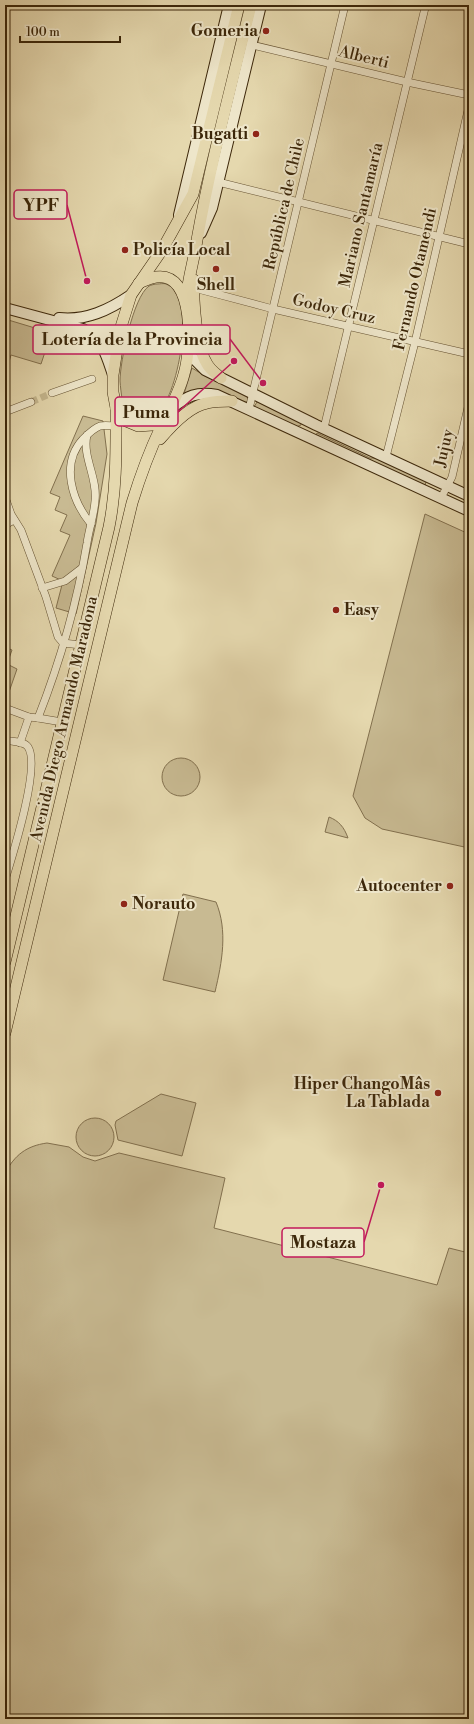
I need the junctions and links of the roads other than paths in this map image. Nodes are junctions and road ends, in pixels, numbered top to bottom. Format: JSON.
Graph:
{"nodes":[{"id":1,"x":229,"y":5,"type":"edge"},
{"id":2,"x":239,"y":5,"type":"edge"},
{"id":3,"x":251,"y":5,"type":"edge"},
{"id":4,"x":261,"y":5,"type":"edge"},
{"id":5,"x":345,"y":5,"type":"edge"},
{"id":6,"x":425,"y":8,"type":"dead end"},
{"id":7,"x":252,"y":45,"type":"junction"},
{"id":8,"x":331,"y":63,"type":"junction"},
{"id":9,"x":407,"y":82,"type":"junction"},
{"id":10,"x":469,"y":95,"type":"edge"},
{"id":11,"x":469,"y":106,"type":"edge"},
{"id":12,"x":218,"y":182,"type":"junction"},
{"id":13,"x":299,"y":203,"type":"junction"},
{"id":14,"x":374,"y":222,"type":"junction"},
{"id":15,"x":177,"y":226,"type":"junction"},
{"id":16,"x":439,"y":237,"type":"junction"},
{"id":17,"x":469,"y":244,"type":"edge"},
{"id":18,"x":196,"y":245,"type":"junction"},
{"id":19,"x":139,"y":283,"type":"junction"},
{"id":20,"x":194,"y":288,"type":"junction"},
{"id":21,"x":132,"y":295,"type":"junction"},
{"id":22,"x":186,"y":300,"type":"junction"},
{"id":23,"x":5,"y":308,"type":"edge"},
{"id":24,"x":273,"y":309,"type":"junction"},
{"id":25,"x":37,"y":316,"type":"junction"},
{"id":26,"x":350,"y":327,"type":"junction"},
{"id":27,"x":415,"y":342,"type":"junction"},
{"id":28,"x":188,"y":350,"type":"junction"},
{"id":29,"x":469,"y":354,"type":"edge"},
{"id":30,"x":112,"y":375,"type":"junction"},
{"id":31,"x":221,"y":378,"type":"junction"},
{"id":32,"x":92,"y":379,"type":"dead end"},
{"id":33,"x":253,"y":393,"type":"junction"},
{"id":34,"x":52,"y":394,"type":"tunnel mouth"},
{"id":35,"x":232,"y":401,"type":"junction"},
{"id":36,"x":31,"y":402,"type":"tunnel mouth"},
{"id":37,"x":469,"y":403,"type":"edge"},
{"id":38,"x":116,"y":408,"type":"junction"},
{"id":39,"x":250,"y":409,"type":"junction"},
{"id":40,"x":5,"y":412,"type":"edge"},
{"id":41,"x":168,"y":420,"type":"junction"},
{"id":42,"x":116,"y":426,"type":"junction"},
{"id":43,"x":324,"y":428,"type":"junction"},
{"id":44,"x":86,"y":435,"type":"junction"},
{"id":45,"x":386,"y":457,"type":"junction"},
{"id":46,"x":448,"y":486,"type":"junction"},
{"id":47,"x":469,"y":496,"type":"edge"},
{"id":48,"x":5,"y":497,"type":"edge"},
{"id":49,"x":441,"y":498,"type":"junction"},
{"id":50,"x":469,"y":511,"type":"edge"},
{"id":51,"x":14,"y":520,"type":"junction"},
{"id":52,"x":5,"y":524,"type":"edge"},
{"id":53,"x":91,"y":524,"type":"junction"},
{"id":54,"x":82,"y":568,"type":"junction"},
{"id":55,"x":42,"y":588,"type":"junction"},
{"id":56,"x":63,"y":643,"type":"junction"},
{"id":57,"x":81,"y":645,"type":"junction"},
{"id":58,"x":5,"y":708,"type":"edge"},
{"id":59,"x":29,"y":717,"type":"junction"},
{"id":60,"x":38,"y":718,"type":"junction"},
{"id":61,"x":62,"y":722,"type":"junction"},
{"id":62,"x":5,"y":740,"type":"edge"},
{"id":63,"x":20,"y":743,"type":"junction"},
{"id":64,"x":5,"y":880,"type":"edge"},
{"id":65,"x":9,"y":928,"type":"edge"},
{"id":66,"x":5,"y":962,"type":"edge"},
{"id":67,"x":5,"y":1033,"type":"edge"}],
"edges":[{"from":1,"to":15,"type":"main road"},
{"from":2,"to":15,"type":"main road"},
{"from":3,"to":18,"type":"main road"},
{"from":4,"to":7,"type":"main road"},
{"from":5,"to":8,"type":"street","name":"República de Chile"},
{"from":6,"to":9,"type":"street","name":"Mariano Santamaría"},
{"from":7,"to":8,"type":"street","name":"Alberti"},
{"from":7,"to":12,"type":"main road"},
{"from":8,"to":9,"type":"street","name":"Alberti"},
{"from":8,"to":13,"type":"street","name":"República de Chile"},
{"from":9,"to":10,"type":"street","name":"Alberti"},
{"from":9,"to":14,"type":"street","name":"Mariano Santamaría"},
{"from":11,"to":16,"type":"street","name":"Fernando Otamendi"},
{"from":12,"to":13,"type":"street"},
{"from":12,"to":18,"type":"main road"},
{"from":13,"to":14,"type":"street"},
{"from":13,"to":24,"type":"street","name":"República de Chile"},
{"from":14,"to":16,"type":"street"},
{"from":14,"to":26,"type":"street","name":"Mariano Santamaría"},
{"from":15,"to":19,"type":"main road"},
{"from":16,"to":17,"type":"street"},
{"from":16,"to":27,"type":"street","name":"Fernando Otamendi"},
{"from":18,"to":20,"type":"main road"},
{"from":18,"to":22,"type":"main road"},
{"from":19,"to":21,"type":"main road","name":"Avenida Diego Armando Maradona"},
{"from":19,"to":22,"type":"main road"},
{"from":20,"to":24,"type":"street","name":"Godoy Cruz"},
{"from":20,"to":31,"type":"main road"},
{"from":21,"to":25,"type":"main road"},
{"from":21,"to":30,"type":"main road","name":"Avenida Diego Armando Maradona"},
{"from":22,"to":28,"type":"main road","name":"Avenida Diego Armando Maradona"},
{"from":23,"to":25,"type":"main road"},
{"from":24,"to":26,"type":"street","name":"Godoy Cruz"},
{"from":24,"to":33,"type":"street","name":"República de Chile"},
{"from":25,"to":30,"type":"main road"},
{"from":26,"to":27,"type":"street","name":"Godoy Cruz"},
{"from":26,"to":43,"type":"street","name":"Mariano Santamaría"},
{"from":27,"to":29,"type":"street","name":"Godoy Cruz"},
{"from":27,"to":45,"type":"street","name":"Fernando Otamendi"},
{"from":28,"to":31,"type":"main road"},
{"from":28,"to":41,"type":"main road","name":"Avenida Diego Armando Maradona"},
{"from":30,"to":38,"type":"main road","name":"Avenida Diego Armando Maradona"},
{"from":31,"to":33,"type":"main road"},
{"from":32,"to":34,"type":"street"},
{"from":33,"to":39,"type":"street","name":"República de Chile"},
{"from":33,"to":43,"type":"main road"},
{"from":35,"to":39,"type":"main road"},
{"from":35,"to":41,"type":"main road"},
{"from":35,"to":41,"type":"main road"},
{"from":36,"to":40,"type":"street"},
{"from":37,"to":46,"type":"street","name":"Jujuy"},
{"from":38,"to":41,"type":"main road"},
{"from":38,"to":42,"type":"main road","name":"Avenida Diego Armando Maradona"},
{"from":39,"to":49,"type":"main road"},
{"from":41,"to":67,"type":"main road","name":"Avenida Diego Armando Maradona"},
{"from":42,"to":44,"type":"street"},
{"from":42,"to":57,"type":"main road","name":"Avenida Diego Armando Maradona"},
{"from":43,"to":45,"type":"main road"},
{"from":44,"to":53,"type":"street"},
{"from":44,"to":53,"type":"street"},
{"from":45,"to":46,"type":"main road"},
{"from":46,"to":47,"type":"main road"},
{"from":46,"to":49,"type":"street","name":"Jujuy"},
{"from":48,"to":51,"type":"street"},
{"from":49,"to":50,"type":"main road"},
{"from":51,"to":52,"type":"street"},
{"from":51,"to":55,"type":"street"},
{"from":53,"to":54,"type":"street"},
{"from":54,"to":55,"type":"street"},
{"from":54,"to":56,"type":"street"},
{"from":55,"to":56,"type":"street"},
{"from":56,"to":57,"type":"street"},
{"from":56,"to":60,"type":"street"},
{"from":57,"to":61,"type":"main road","name":"Avenida Diego Armando Maradona"},
{"from":58,"to":59,"type":"street"},
{"from":59,"to":60,"type":"street"},
{"from":59,"to":63,"type":"street"},
{"from":60,"to":61,"type":"street"},
{"from":61,"to":65,"type":"main road","name":"Avenida Diego Armando Maradona"},
{"from":62,"to":63,"type":"street"},
{"from":63,"to":64,"type":"street"},
{"from":65,"to":66,"type":"main road","name":"Avenida Diego Armando Maradona"}]}
